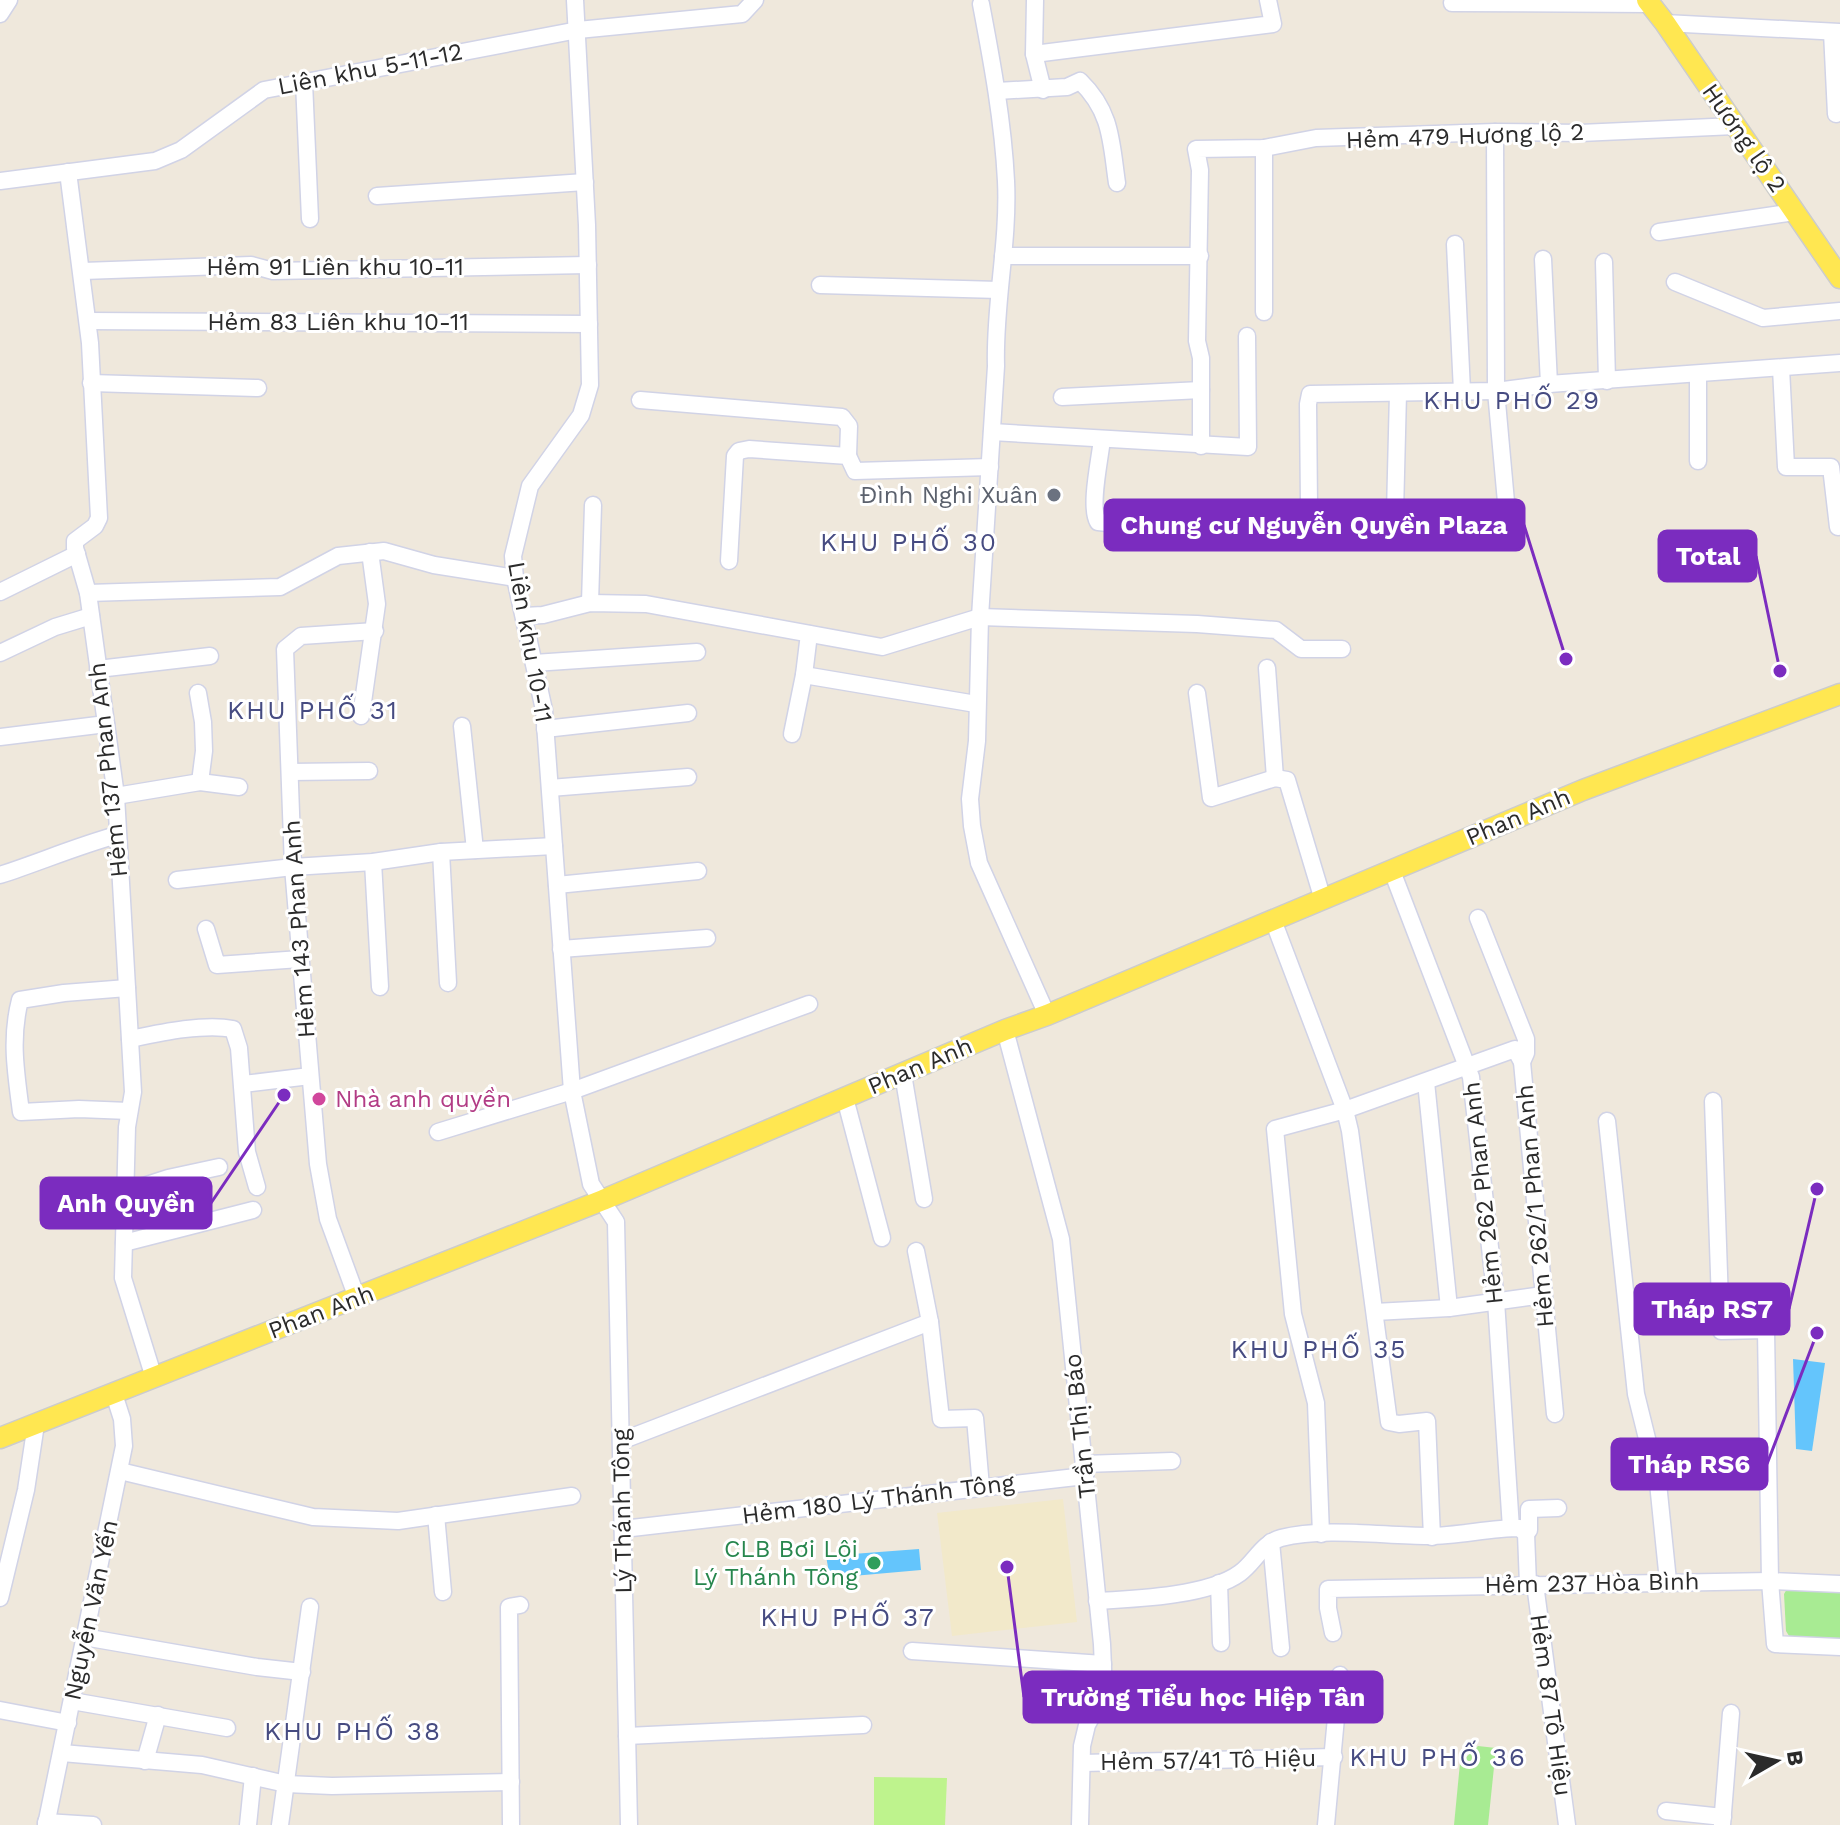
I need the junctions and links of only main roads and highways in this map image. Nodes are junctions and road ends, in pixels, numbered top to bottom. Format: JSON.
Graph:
{"nodes":[{"id":1,"x":1648,"y":2,"type":"edge"},
{"id":2,"x":1840,"y":278,"type":"edge"},
{"id":3,"x":1840,"y":694,"type":"edge"},
{"id":4,"x":0,"y":1438,"type":"edge"}],
"edges":[{"from":1,"to":2,"type":"main road","name":"Hương lộ 2"},
{"from":3,"to":4,"type":"main road","name":"Phan Anh"}]}
